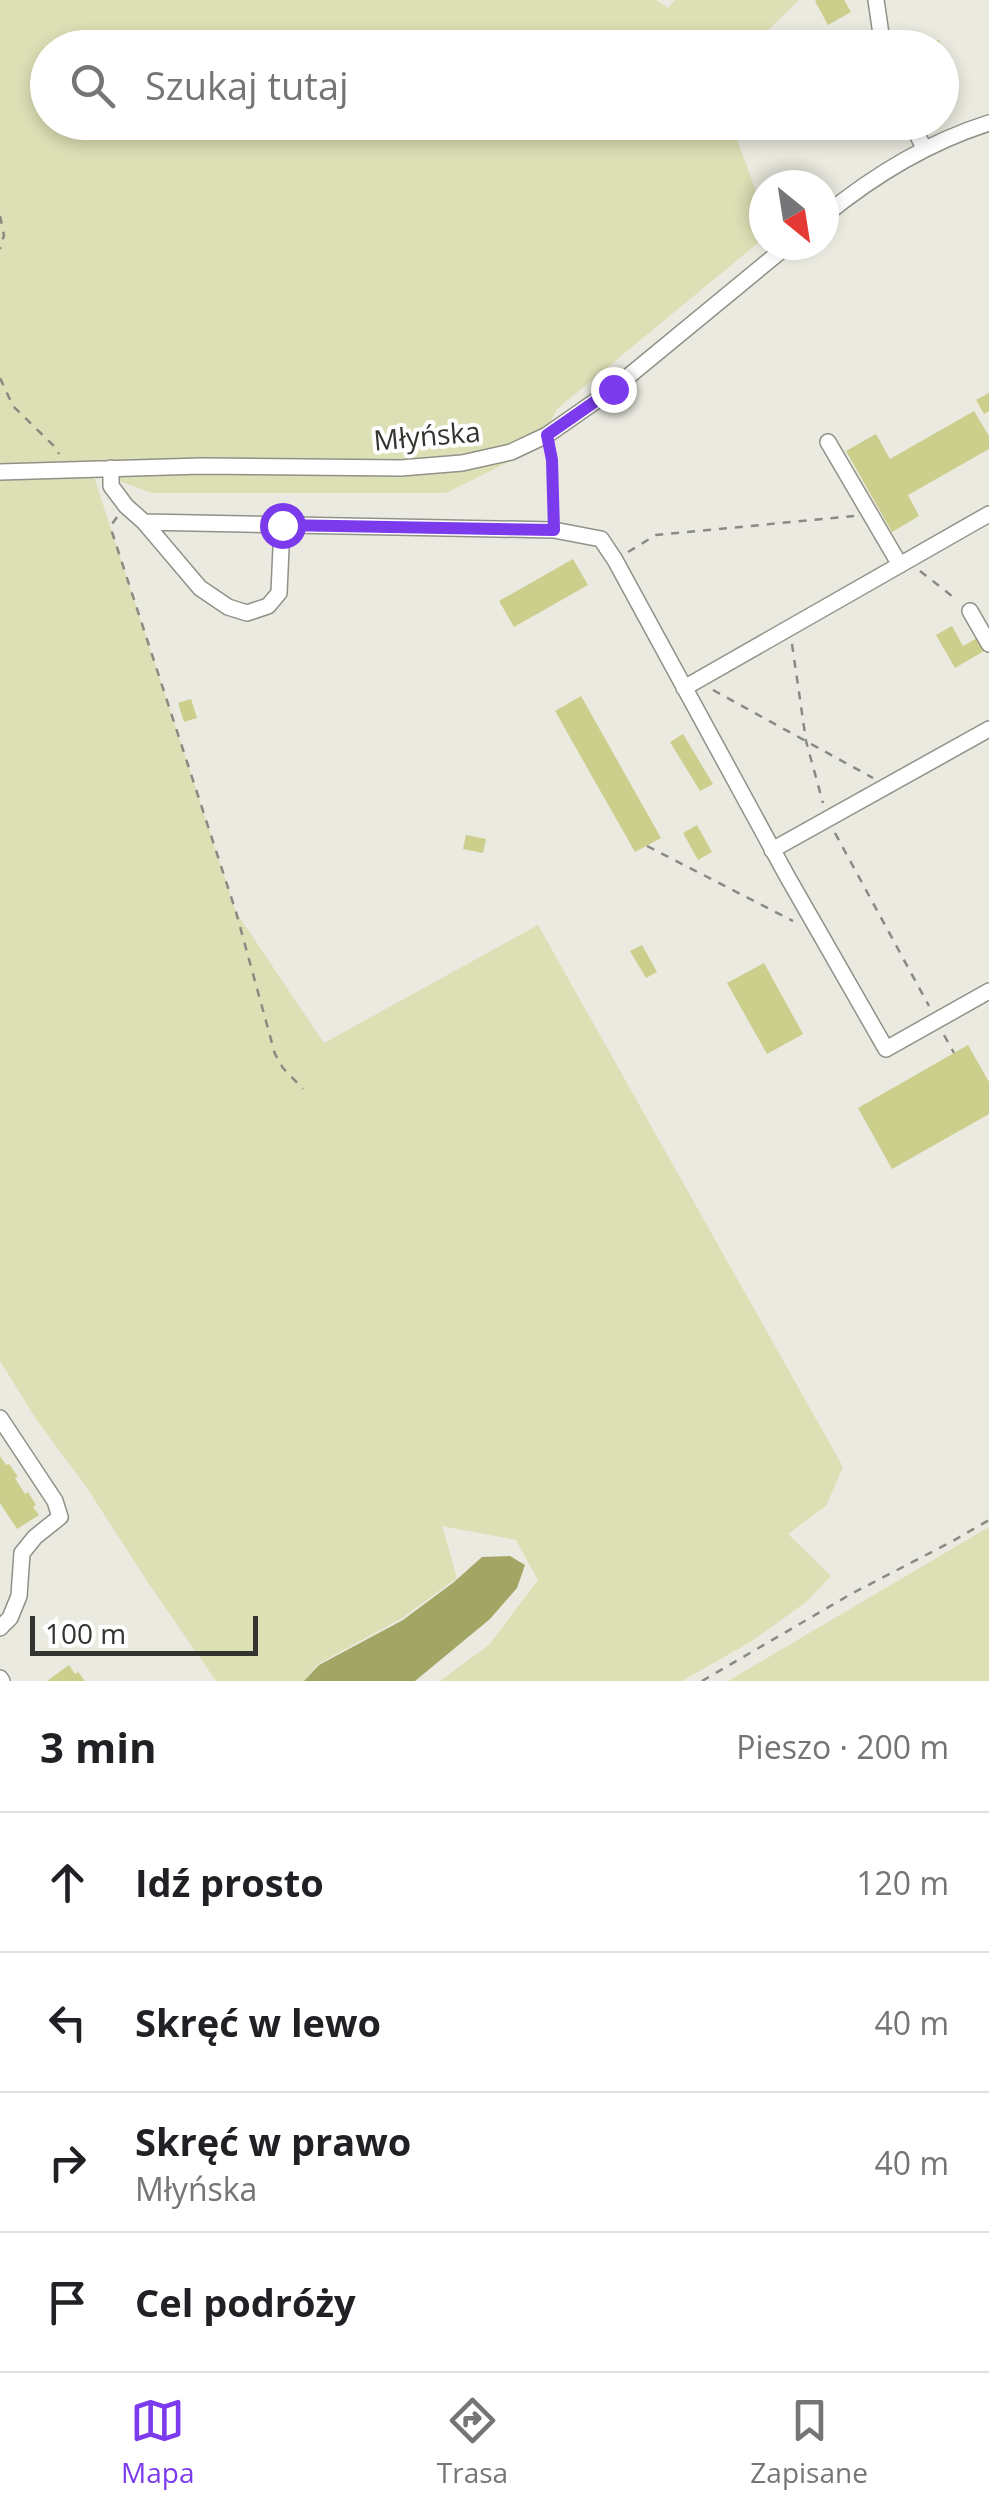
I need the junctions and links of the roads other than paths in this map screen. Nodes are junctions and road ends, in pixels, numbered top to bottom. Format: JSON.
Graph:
{"nodes":[{"id":1,"x":876,"y":0,"type":"edge"},
{"id":2,"x":880,"y":30,"type":"edge"},
{"id":3,"x":989,"y":123,"type":"edge"},
{"id":4,"x":959,"y":135,"type":"edge"},
{"id":5,"x":920,"y":140,"type":"edge"},
{"id":6,"x":945,"y":140,"type":"edge"},
{"id":7,"x":924,"y":148,"type":"junction"},
{"id":8,"x":839,"y":204,"type":"edge"},
{"id":9,"x":770,"y":260,"type":"edge"},
{"id":10,"x":828,"y":442,"type":"dead end"},
{"id":11,"x":110,"y":468,"type":"junction"},
{"id":12,"x":0,"y":472,"type":"edge"},
{"id":13,"x":989,"y":514,"type":"edge"},
{"id":14,"x":144,"y":522,"type":"junction"},
{"id":15,"x":282,"y":525,"type":"junction"},
{"id":16,"x":904,"y":563,"type":"junction"},
{"id":17,"x":970,"y":611,"type":"road end"},
{"id":18,"x":989,"y":644,"type":"edge"},
{"id":19,"x":690,"y":684,"type":"junction"},
{"id":20,"x":989,"y":729,"type":"edge"},
{"id":21,"x":772,"y":850,"type":"junction"},
{"id":22,"x":989,"y":991,"type":"edge"},
{"id":23,"x":0,"y":1418,"type":"edge"},
{"id":24,"x":0,"y":1628,"type":"edge"}],
"edges":[{"from":1,"to":2,"type":"street"},
{"from":3,"to":4,"type":"street"},
{"from":5,"to":7,"type":"street"},
{"from":6,"to":7,"type":"street"},
{"from":7,"to":8,"type":"street"},
{"from":9,"to":11,"type":"street","name":"Młyńska"},
{"from":10,"to":16,"type":"street"},
{"from":11,"to":12,"type":"street","name":"Młyńska"},
{"from":11,"to":14,"type":"street"},
{"from":13,"to":16,"type":"street"},
{"from":14,"to":15,"type":"street"},
{"from":14,"to":15,"type":"street"},
{"from":15,"to":19,"type":"street"},
{"from":16,"to":19,"type":"street"},
{"from":17,"to":18,"type":"street"},
{"from":19,"to":21,"type":"street"},
{"from":20,"to":21,"type":"street"},
{"from":21,"to":22,"type":"street"},
{"from":23,"to":24,"type":"street"}]}
